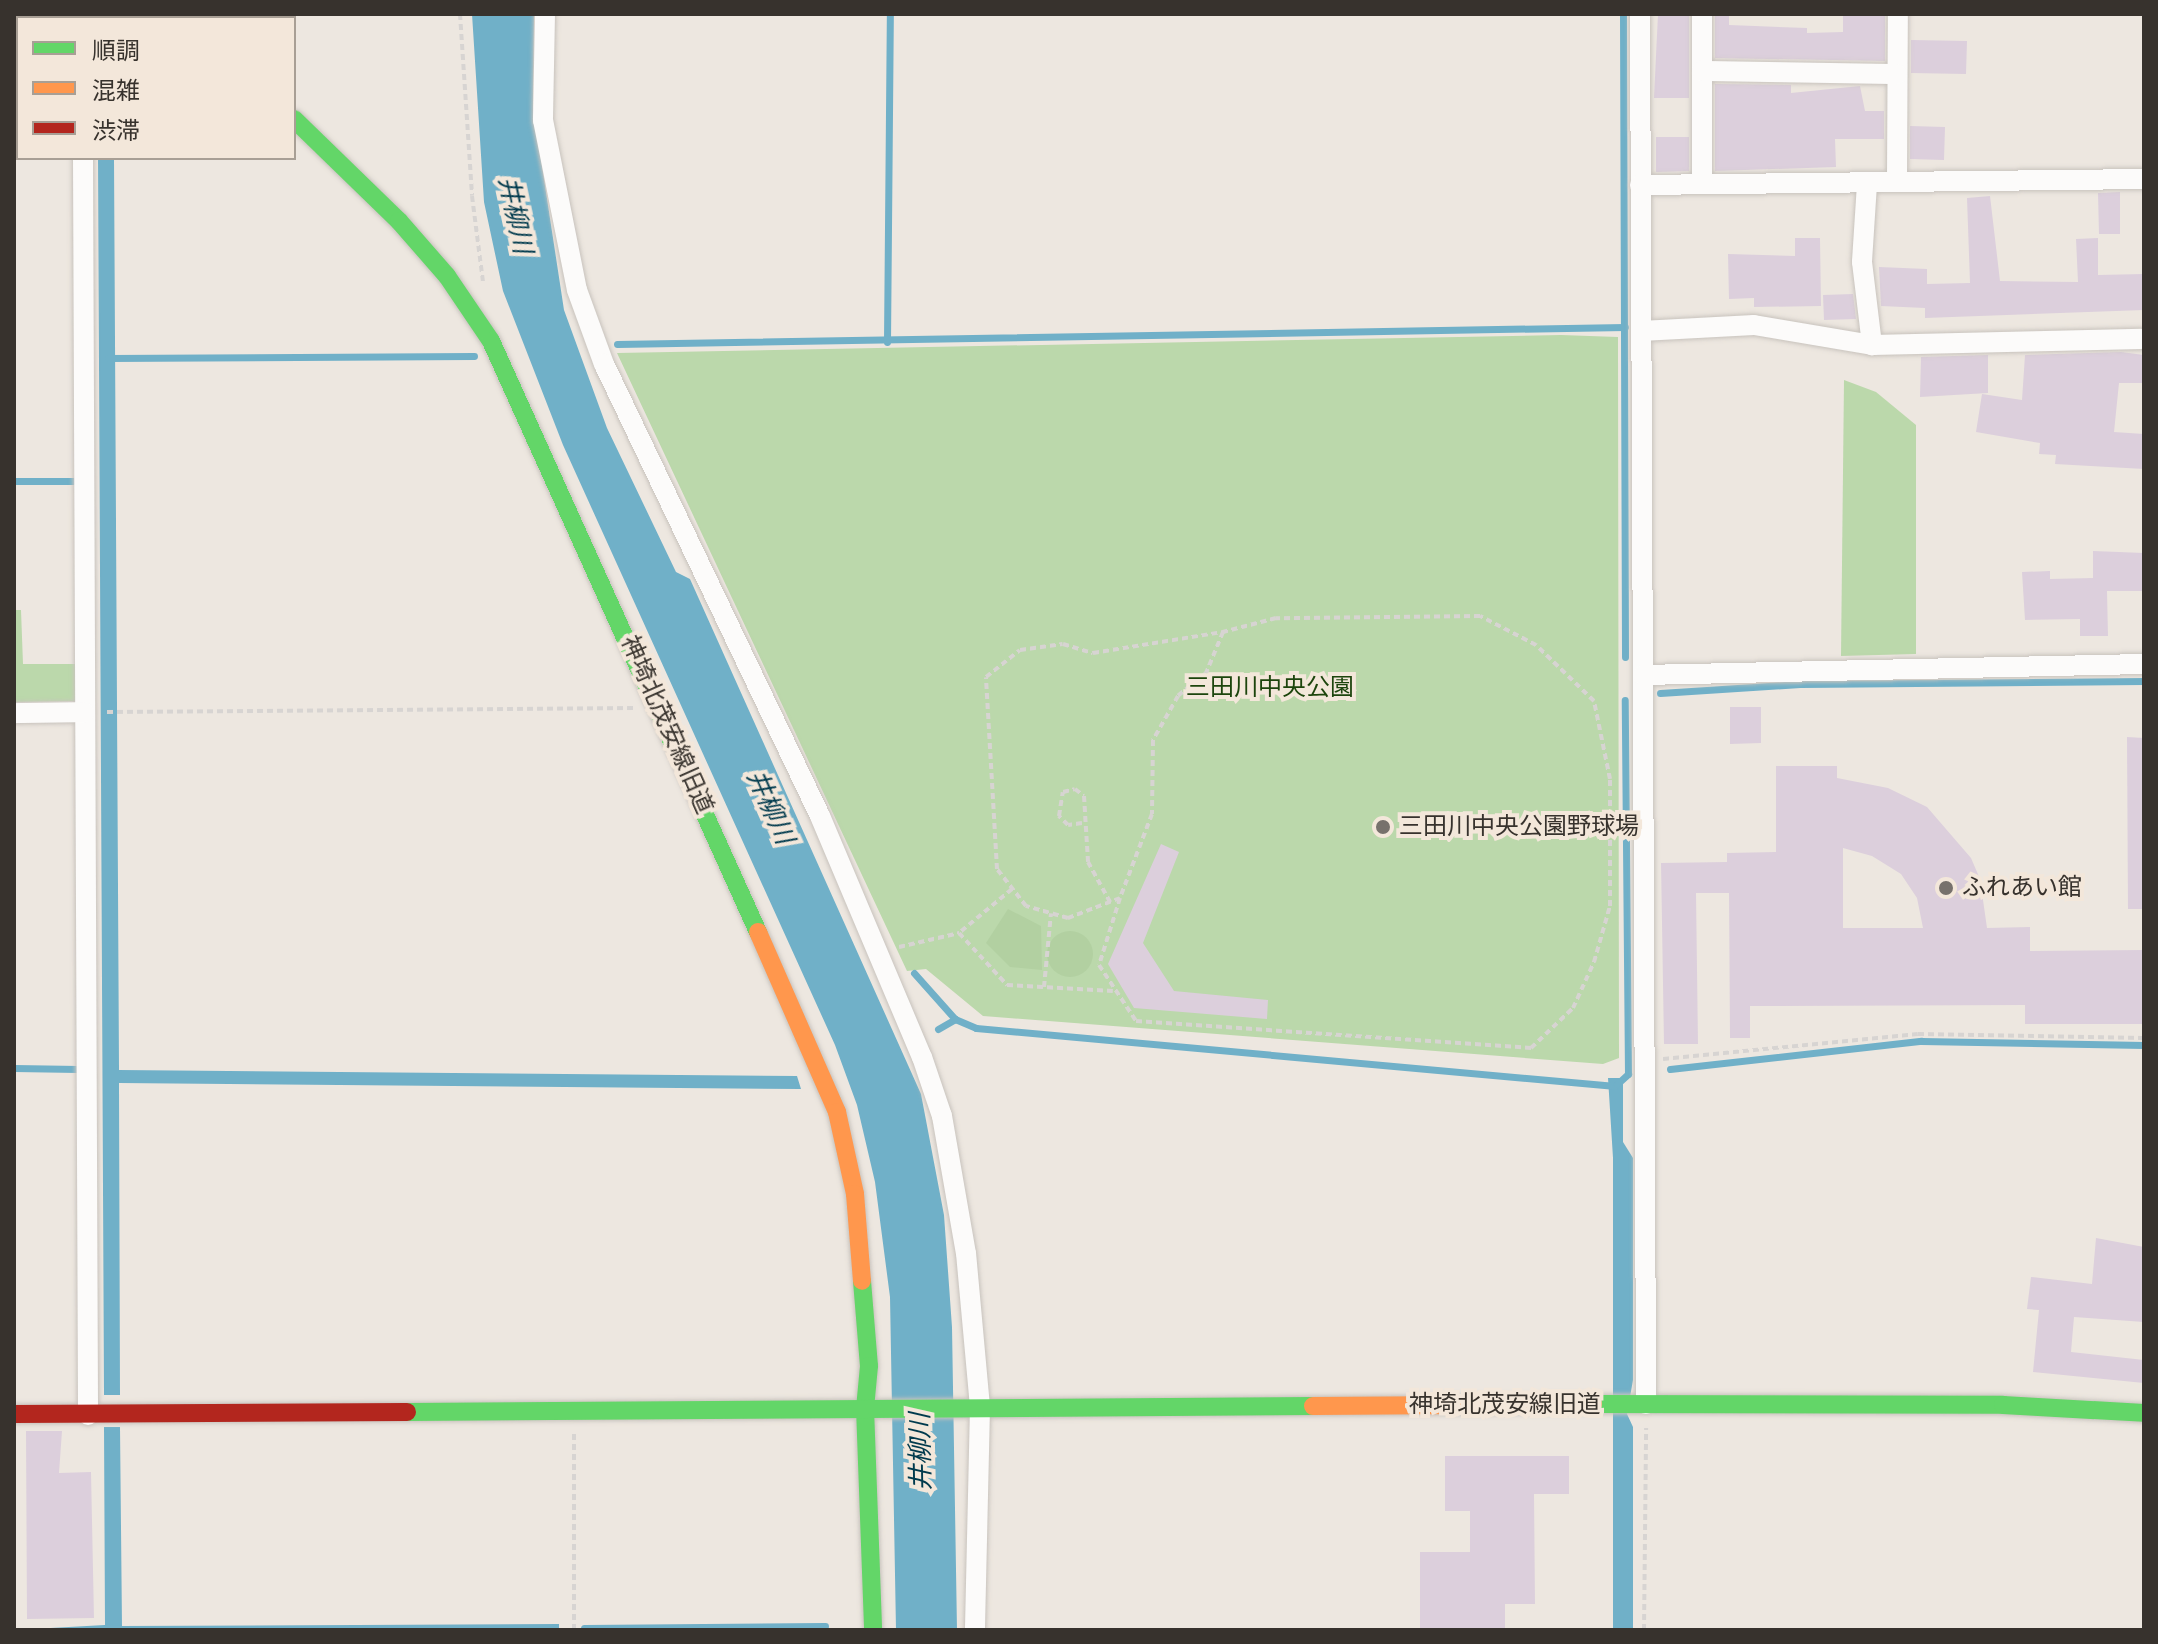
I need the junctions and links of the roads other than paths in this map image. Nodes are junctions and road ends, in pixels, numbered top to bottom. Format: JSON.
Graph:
{"nodes":[{"id":1,"x":545,"y":14,"type":"edge"},
{"id":2,"x":1640,"y":14,"type":"edge"},
{"id":3,"x":1702,"y":14,"type":"edge"},
{"id":4,"x":1898,"y":14,"type":"edge"},
{"id":5,"x":1702,"y":71,"type":"junction"},
{"id":6,"x":1897,"y":74,"type":"junction"},
{"id":7,"x":296,"y":121,"type":"edge"},
{"id":8,"x":83,"y":160,"type":"edge"},
{"id":9,"x":1897,"y":179,"type":"junction"},
{"id":10,"x":2144,"y":179,"type":"edge"},
{"id":11,"x":1702,"y":182,"type":"junction"},
{"id":12,"x":1867,"y":184,"type":"junction"},
{"id":13,"x":1640,"y":185,"type":"junction"},
{"id":14,"x":1641,"y":331,"type":"junction"},
{"id":15,"x":2144,"y":339,"type":"edge"},
{"id":16,"x":1872,"y":345,"type":"junction"},
{"id":17,"x":2144,"y":664,"type":"edge"},
{"id":18,"x":1643,"y":675,"type":"junction"},
{"id":19,"x":84,"y":712,"type":"junction"},
{"id":20,"x":14,"y":713,"type":"edge"},
{"id":21,"x":1629,"y":1404,"type":"junction"},
{"id":22,"x":971,"y":1407,"type":"junction"},
{"id":23,"x":874,"y":1408,"type":"junction"},
{"id":24,"x":2144,"y":1413,"type":"edge"},
{"id":25,"x":14,"y":1414,"type":"edge"},
{"id":26,"x":88,"y":1415,"type":"junction"},
{"id":27,"x":873,"y":1630,"type":"edge"},
{"id":28,"x":975,"y":1630,"type":"edge"}],
"edges":[{"from":1,"to":22,"type":"street"},
{"from":2,"to":13,"type":"street"},
{"from":3,"to":5,"type":"street"},
{"from":4,"to":6,"type":"street"},
{"from":5,"to":6,"type":"street"},
{"from":5,"to":11,"type":"street"},
{"from":6,"to":9,"type":"street"},
{"from":7,"to":23,"type":"street","name":"神埼北茂安線旧道"},
{"from":8,"to":19,"type":"street"},
{"from":9,"to":10,"type":"street"},
{"from":9,"to":12,"type":"street"},
{"from":11,"to":12,"type":"street"},
{"from":11,"to":13,"type":"street"},
{"from":12,"to":16,"type":"street"},
{"from":13,"to":14,"type":"street"},
{"from":14,"to":16,"type":"street"},
{"from":14,"to":18,"type":"street"},
{"from":15,"to":16,"type":"street"},
{"from":17,"to":18,"type":"street"},
{"from":18,"to":21,"type":"street"},
{"from":19,"to":20,"type":"street"},
{"from":19,"to":26,"type":"street"},
{"from":21,"to":22,"type":"street","name":"神埼北茂安線旧道"},
{"from":21,"to":24,"type":"street","name":"神埼北茂安線旧道"},
{"from":22,"to":23,"type":"street","name":"神埼北茂安線旧道"},
{"from":22,"to":28,"type":"street"},
{"from":23,"to":26,"type":"street"},
{"from":23,"to":27,"type":"street","name":"神埼北茂安線旧道"},
{"from":25,"to":26,"type":"street"}]}
